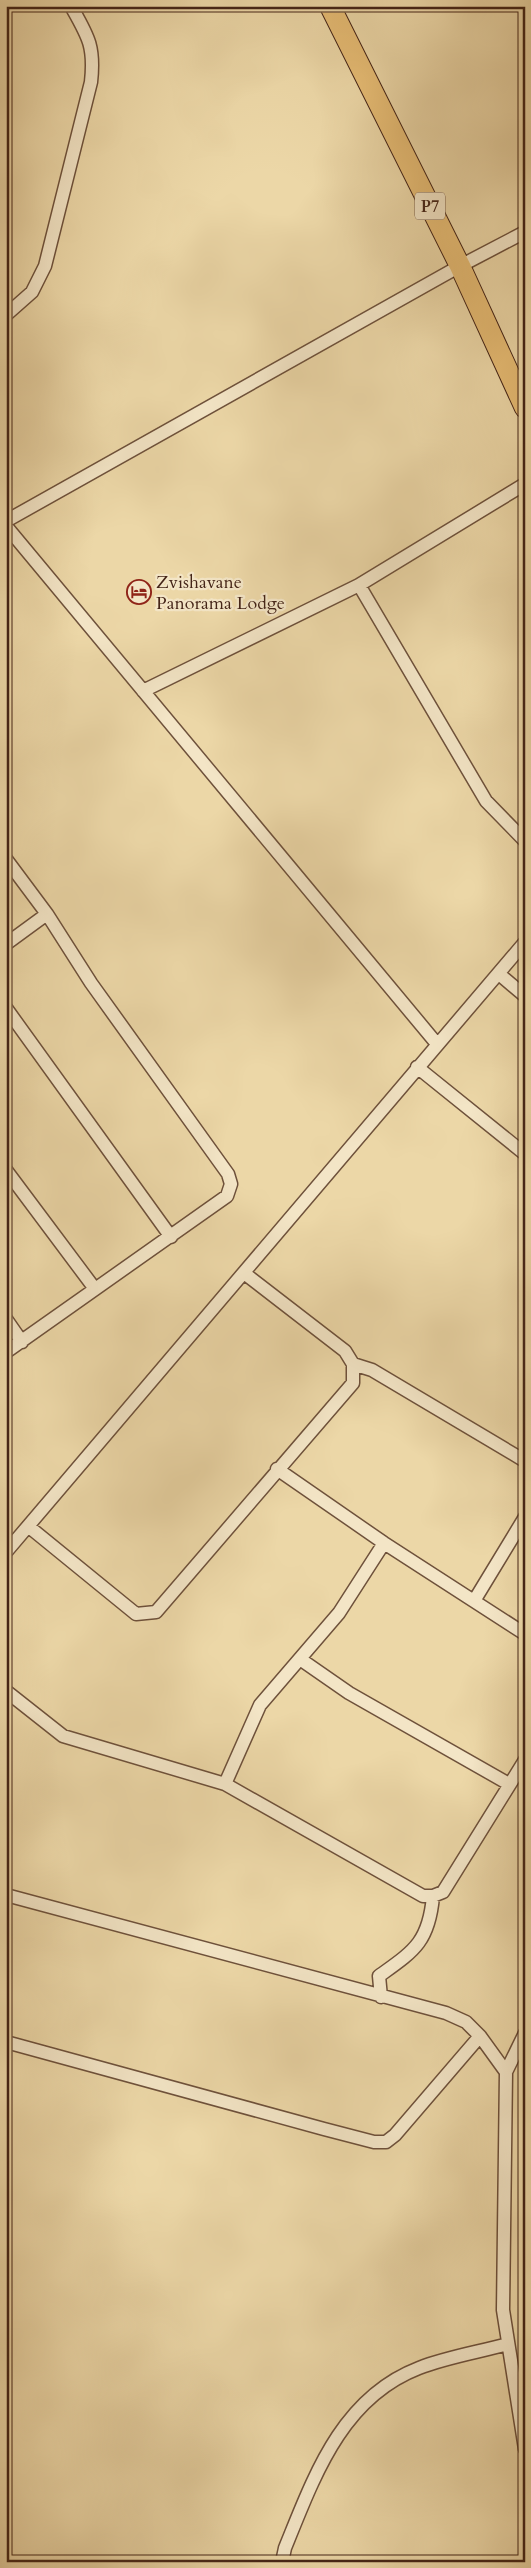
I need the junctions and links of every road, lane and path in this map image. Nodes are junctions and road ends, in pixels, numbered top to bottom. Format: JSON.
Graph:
{"nodes":[{"id":1,"x":71,"y":6,"type":"edge"},
{"id":2,"x":330,"y":6,"type":"edge"},
{"id":3,"x":525,"y":232,"type":"edge"},
{"id":4,"x":460,"y":266,"type":"junction"},
{"id":5,"x":6,"y":315,"type":"edge"},
{"id":6,"x":525,"y":408,"type":"edge"},
{"id":7,"x":525,"y":484,"type":"edge"},
{"id":8,"x":6,"y":520,"type":"edge"},
{"id":9,"x":6,"y":526,"type":"edge"},
{"id":10,"x":359,"y":585,"type":"junction"},
{"id":11,"x":143,"y":691,"type":"junction"},
{"id":12,"x":525,"y":841,"type":"edge"},
{"id":13,"x":6,"y":859,"type":"edge"},
{"id":14,"x":47,"y":914,"type":"junction"},
{"id":15,"x":525,"y":942,"type":"edge"},
{"id":16,"x":6,"y":944,"type":"edge"},
{"id":17,"x":499,"y":974,"type":"junction"},
{"id":18,"x":525,"y":996,"type":"edge"},
{"id":19,"x":6,"y":1008,"type":"edge"},
{"id":20,"x":437,"y":1044,"type":"junction"},
{"id":21,"x":417,"y":1067,"type":"junction"},
{"id":22,"x":525,"y":1154,"type":"edge"},
{"id":23,"x":6,"y":1170,"type":"edge"},
{"id":24,"x":171,"y":1237,"type":"junction"},
{"id":25,"x":244,"y":1273,"type":"junction"},
{"id":26,"x":94,"y":1289,"type":"junction"},
{"id":27,"x":6,"y":1319,"type":"edge"},
{"id":28,"x":22,"y":1342,"type":"junction"},
{"id":29,"x":6,"y":1352,"type":"edge"},
{"id":30,"x":353,"y":1364,"type":"junction"},
{"id":31,"x":525,"y":1461,"type":"edge"},
{"id":32,"x":277,"y":1469,"type":"junction"},
{"id":33,"x":525,"y":1516,"type":"edge"},
{"id":34,"x":28,"y":1526,"type":"junction"},
{"id":35,"x":384,"y":1543,"type":"junction"},
{"id":36,"x":6,"y":1552,"type":"edge"},
{"id":37,"x":474,"y":1601,"type":"junction"},
{"id":38,"x":525,"y":1634,"type":"edge"},
{"id":39,"x":300,"y":1659,"type":"junction"},
{"id":40,"x":6,"y":1691,"type":"edge"},
{"id":41,"x":525,"y":1760,"type":"edge"},
{"id":42,"x":225,"y":1784,"type":"junction"},
{"id":43,"x":509,"y":1784,"type":"junction"},
{"id":44,"x":6,"y":1894,"type":"edge"},
{"id":45,"x":433,"y":1896,"type":"junction"},
{"id":46,"x":381,"y":1997,"type":"junction"},
{"id":47,"x":525,"y":2033,"type":"edge"},
{"id":48,"x":480,"y":2036,"type":"junction"},
{"id":49,"x":6,"y":2042,"type":"edge"},
{"id":50,"x":506,"y":2072,"type":"junction"},
{"id":51,"x":508,"y":2344,"type":"junction"},
{"id":52,"x":525,"y":2448,"type":"edge"},
{"id":53,"x":282,"y":2562,"type":"edge"}],
"edges":[{"from":1,"to":5,"type":"street"},
{"from":2,"to":4,"type":"highway","number":"P7"},
{"from":3,"to":4,"type":"street"},
{"from":4,"to":6,"type":"highway","number":"P7"},
{"from":4,"to":8,"type":"street"},
{"from":7,"to":10,"type":"street"},
{"from":9,"to":11,"type":"street"},
{"from":10,"to":11,"type":"street"},
{"from":10,"to":12,"type":"street"},
{"from":11,"to":20,"type":"street"},
{"from":13,"to":14,"type":"street"},
{"from":14,"to":16,"type":"street"},
{"from":14,"to":24,"type":"street"},
{"from":15,"to":17,"type":"street"},
{"from":17,"to":18,"type":"street"},
{"from":17,"to":20,"type":"street"},
{"from":19,"to":24,"type":"street"},
{"from":20,"to":21,"type":"street"},
{"from":21,"to":22,"type":"street"},
{"from":21,"to":25,"type":"street"},
{"from":23,"to":26,"type":"street"},
{"from":24,"to":26,"type":"street"},
{"from":25,"to":30,"type":"street"},
{"from":25,"to":34,"type":"street"},
{"from":26,"to":28,"type":"street"},
{"from":27,"to":28,"type":"street"},
{"from":28,"to":29,"type":"street"},
{"from":30,"to":31,"type":"street"},
{"from":30,"to":32,"type":"street"},
{"from":32,"to":34,"type":"street"},
{"from":32,"to":35,"type":"street"},
{"from":33,"to":37,"type":"street"},
{"from":34,"to":36,"type":"street"},
{"from":35,"to":37,"type":"street"},
{"from":35,"to":39,"type":"street"},
{"from":37,"to":38,"type":"street"},
{"from":39,"to":42,"type":"street"},
{"from":39,"to":43,"type":"street"},
{"from":40,"to":42,"type":"street"},
{"from":41,"to":43,"type":"street"},
{"from":42,"to":45,"type":"street"},
{"from":43,"to":45,"type":"street"},
{"from":44,"to":46,"type":"street"},
{"from":45,"to":46,"type":"street"},
{"from":46,"to":48,"type":"street"},
{"from":47,"to":50,"type":"street"},
{"from":48,"to":49,"type":"street"},
{"from":48,"to":50,"type":"street"},
{"from":50,"to":51,"type":"street"},
{"from":51,"to":52,"type":"street"},
{"from":51,"to":53,"type":"street"}]}
